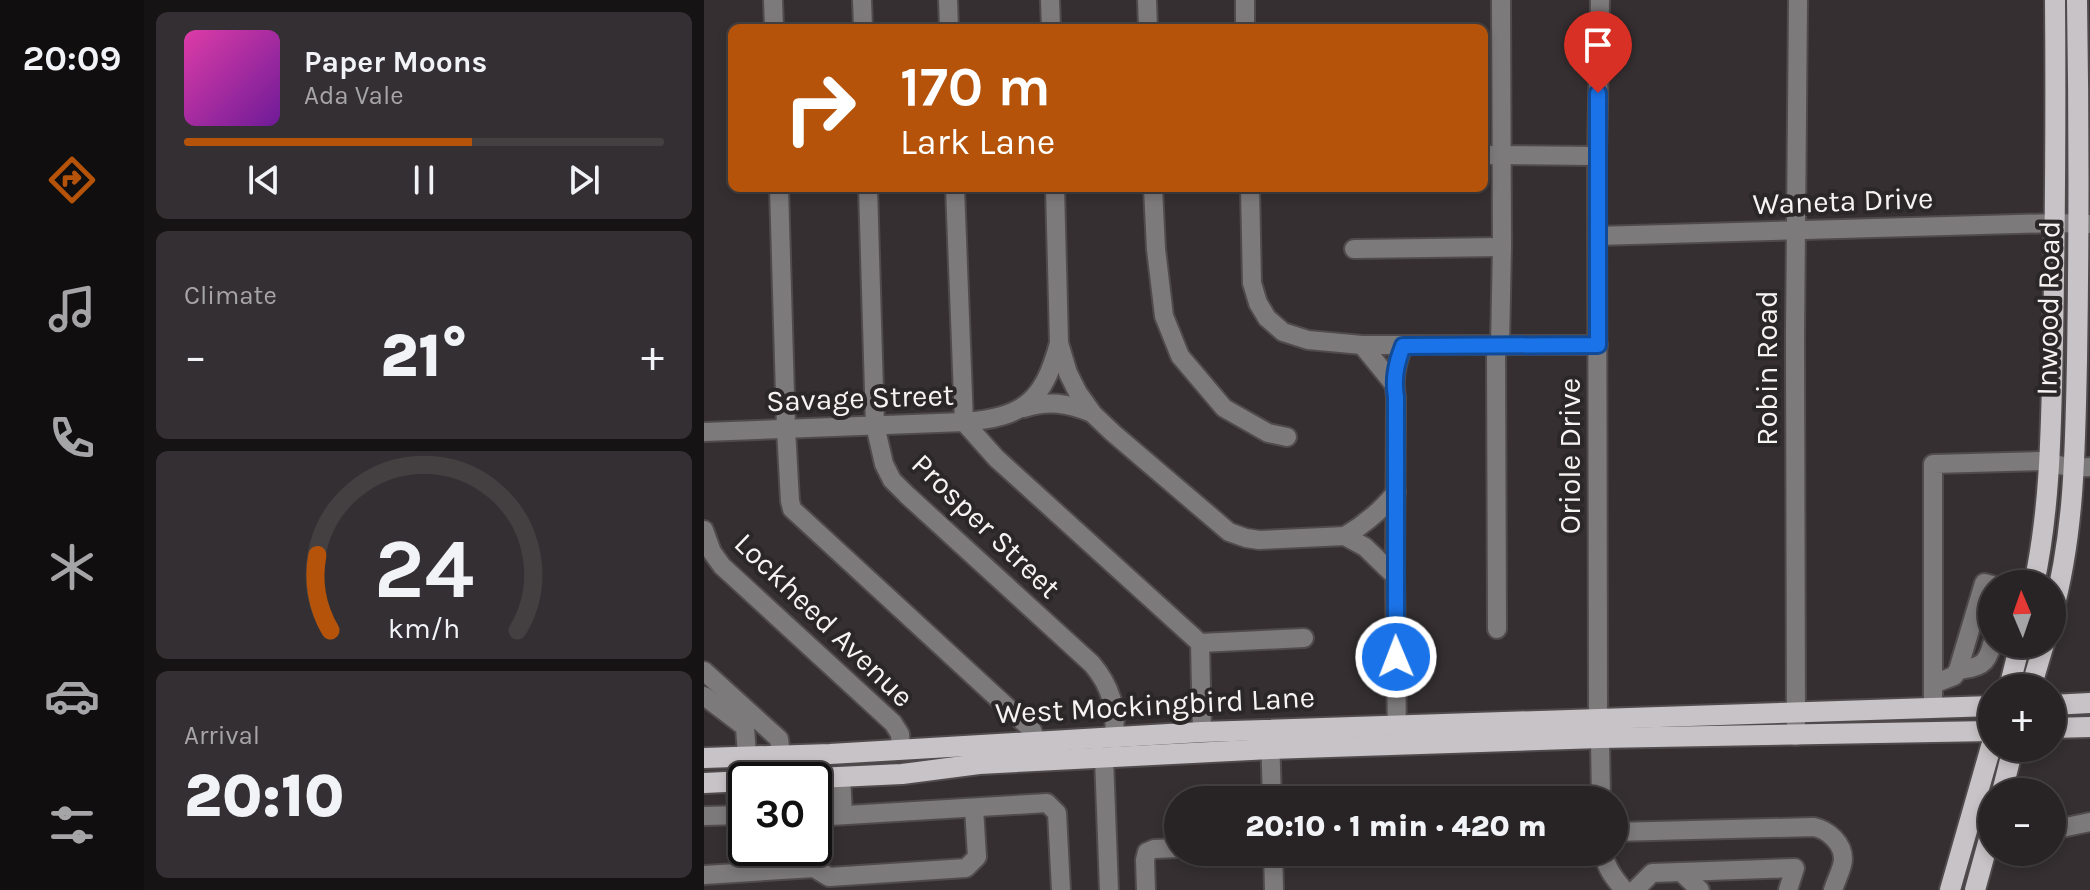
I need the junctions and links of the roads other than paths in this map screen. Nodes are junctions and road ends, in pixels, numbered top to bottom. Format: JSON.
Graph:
{"nodes":[{"id":1,"x":773,"y":0,"type":"edge"},
{"id":2,"x":862,"y":0,"type":"edge"},
{"id":3,"x":948,"y":0,"type":"edge"},
{"id":4,"x":1050,"y":0,"type":"edge"},
{"id":5,"x":1147,"y":0,"type":"edge"},
{"id":6,"x":1245,"y":0,"type":"edge"},
{"id":7,"x":1501,"y":0,"type":"edge"},
{"id":8,"x":1600,"y":0,"type":"edge"},
{"id":9,"x":1798,"y":0,"type":"edge"},
{"id":10,"x":2055,"y":0,"type":"edge"},
{"id":11,"x":2077,"y":0,"type":"edge"},
{"id":12,"x":774,"y":24,"type":"edge"},
{"id":13,"x":863,"y":24,"type":"edge"},
{"id":14,"x":949,"y":24,"type":"edge"},
{"id":15,"x":1051,"y":24,"type":"edge"},
{"id":16,"x":1148,"y":24,"type":"edge"},
{"id":17,"x":1245,"y":24,"type":"edge"},
{"id":18,"x":1492,"y":54,"type":"edge"},
{"id":19,"x":1493,"y":156,"type":"edge"},
{"id":20,"x":1597,"y":156,"type":"junction"},
{"id":21,"x":779,"y":192,"type":"edge"},
{"id":22,"x":868,"y":192,"type":"edge"},
{"id":23,"x":955,"y":192,"type":"edge"},
{"id":24,"x":1055,"y":192,"type":"edge"},
{"id":25,"x":1153,"y":192,"type":"edge"},
{"id":26,"x":1251,"y":192,"type":"edge"},
{"id":27,"x":2055,"y":223,"type":"junction"},
{"id":28,"x":2085,"y":224,"type":"edge"},
{"id":29,"x":1795,"y":230,"type":"junction"},
{"id":30,"x":1597,"y":236,"type":"junction"},
{"id":31,"x":1502,"y":247,"type":"junction"},
{"id":32,"x":1354,"y":249,"type":"dead end"},
{"id":33,"x":1059,"y":343,"type":"junction"},
{"id":34,"x":1362,"y":345,"type":"junction"},
{"id":35,"x":1500,"y":345,"type":"junction"},
{"id":36,"x":1598,"y":345,"type":"junction"},
{"id":37,"x":1403,"y":346,"type":"junction"},
{"id":38,"x":1393,"y":383,"type":"junction"},
{"id":39,"x":1017,"y":411,"type":"junction"},
{"id":40,"x":1093,"y":414,"type":"junction"},
{"id":41,"x":964,"y":422,"type":"junction"},
{"id":42,"x":875,"y":425,"type":"junction"},
{"id":43,"x":786,"y":429,"type":"junction"},
{"id":44,"x":704,"y":432,"type":"edge"},
{"id":45,"x":1287,"y":437,"type":"dead end"},
{"id":46,"x":2050,"y":463,"type":"junction"},
{"id":47,"x":2082,"y":468,"type":"edge"},
{"id":48,"x":1396,"y":492,"type":"junction"},
{"id":49,"x":704,"y":530,"type":"edge"},
{"id":50,"x":1345,"y":536,"type":"junction"},
{"id":51,"x":2037,"y":570,"type":"edge"},
{"id":52,"x":2063,"y":570,"type":"edge"},
{"id":53,"x":1395,"y":576,"type":"junction"},
{"id":54,"x":1978,"y":603,"type":"edge"},
{"id":55,"x":1497,"y":629,"type":"dead end"},
{"id":56,"x":1304,"y":638,"type":"dead end"},
{"id":57,"x":1200,"y":643,"type":"junction"},
{"id":58,"x":1989,"y":658,"type":"edge"},
{"id":59,"x":1958,"y":670,"type":"junction"},
{"id":60,"x":704,"y":671,"type":"edge"},
{"id":61,"x":1933,"y":684,"type":"junction"},
{"id":62,"x":704,"y":696,"type":"edge"},
{"id":63,"x":2090,"y":703,"type":"edge"},
{"id":64,"x":2066,"y":704,"type":"edge"},
{"id":65,"x":1978,"y":706,"type":"edge"},
{"id":66,"x":1933,"y":707,"type":"junction"},
{"id":67,"x":1796,"y":712,"type":"junction"},
{"id":68,"x":2090,"y":727,"type":"edge"},
{"id":69,"x":2066,"y":728,"type":"edge"},
{"id":70,"x":1599,"y":729,"type":"junction"},
{"id":71,"x":1978,"y":731,"type":"edge"},
{"id":72,"x":1202,"y":732,"type":"junction"},
{"id":73,"x":1397,"y":735,"type":"junction"},
{"id":74,"x":1113,"y":736,"type":"junction"},
{"id":75,"x":1796,"y":736,"type":"junction"},
{"id":76,"x":1270,"y":739,"type":"junction"},
{"id":77,"x":1036,"y":741,"type":"junction"},
{"id":78,"x":901,"y":749,"type":"junction"},
{"id":79,"x":830,"y":754,"type":"junction"},
{"id":80,"x":781,"y":755,"type":"junction"},
{"id":81,"x":747,"y":756,"type":"junction"},
{"id":82,"x":704,"y":758,"type":"edge"},
{"id":83,"x":1104,"y":758,"type":"junction"},
{"id":84,"x":1987,"y":762,"type":"edge"},
{"id":85,"x":833,"y":777,"type":"junction"},
{"id":86,"x":728,"y":782,"type":"edge"},
{"id":87,"x":704,"y":783,"type":"edge"},
{"id":88,"x":832,"y":785,"type":"edge"},
{"id":89,"x":1272,"y":786,"type":"edge"},
{"id":90,"x":1601,"y":786,"type":"edge"},
{"id":91,"x":974,"y":808,"type":"junction"},
{"id":92,"x":728,"y":815,"type":"edge"},
{"id":93,"x":704,"y":816,"type":"edge"},
{"id":94,"x":832,"y":816,"type":"edge"},
{"id":95,"x":2090,"y":822,"type":"edge"},
{"id":96,"x":2066,"y":827,"type":"edge"},
{"id":97,"x":1628,"y":832,"type":"edge"},
{"id":98,"x":1164,"y":849,"type":"edge"},
{"id":99,"x":1273,"y":866,"type":"edge"},
{"id":100,"x":1607,"y":866,"type":"edge"},
{"id":101,"x":1982,"y":866,"type":"edge"},
{"id":102,"x":1681,"y":872,"type":"junction"},
{"id":103,"x":704,"y":875,"type":"edge"},
{"id":104,"x":1061,"y":890,"type":"edge"},
{"id":105,"x":1109,"y":890,"type":"edge"},
{"id":106,"x":1146,"y":890,"type":"edge"},
{"id":107,"x":1274,"y":890,"type":"edge"},
{"id":108,"x":1624,"y":890,"type":"edge"},
{"id":109,"x":1635,"y":890,"type":"edge"},
{"id":110,"x":1700,"y":890,"type":"edge"},
{"id":111,"x":1788,"y":890,"type":"edge"},
{"id":112,"x":1833,"y":890,"type":"edge"},
{"id":113,"x":1950,"y":890,"type":"edge"},
{"id":114,"x":1975,"y":890,"type":"edge"}],
"edges":[{"from":1,"to":12,"type":"street"},
{"from":2,"to":13,"type":"street"},
{"from":3,"to":14,"type":"street"},
{"from":4,"to":15,"type":"street"},
{"from":5,"to":16,"type":"street"},
{"from":6,"to":17,"type":"street"},
{"from":7,"to":18,"type":"street"},
{"from":8,"to":20,"type":"street","name":"Oriole Drive"},
{"from":9,"to":29,"type":"street","name":"Robin Road"},
{"from":10,"to":27,"type":"main road","name":"Inwood Road"},
{"from":11,"to":28,"type":"main road","name":"Inwood Road"},
{"from":18,"to":19,"type":"street"},
{"from":19,"to":20,"type":"street"},
{"from":19,"to":31,"type":"street"},
{"from":20,"to":30,"type":"street","name":"Oriole Drive"},
{"from":21,"to":43,"type":"street"},
{"from":22,"to":42,"type":"street","name":"Prosper Street"},
{"from":23,"to":41,"type":"street"},
{"from":24,"to":33,"type":"street"},
{"from":25,"to":45,"type":"street"},
{"from":26,"to":34,"type":"street"},
{"from":27,"to":28,"type":"street","name":"Waneta Drive"},
{"from":27,"to":29,"type":"street","name":"Waneta Drive"},
{"from":27,"to":46,"type":"main road","name":"Inwood Road"},
{"from":28,"to":47,"type":"main road","name":"Inwood Road"},
{"from":29,"to":30,"type":"street","name":"Waneta Drive"},
{"from":29,"to":67,"type":"street","name":"Robin Road"},
{"from":30,"to":36,"type":"street","name":"Oriole Drive"},
{"from":31,"to":32,"type":"street"},
{"from":31,"to":35,"type":"street"},
{"from":33,"to":39,"type":"street"},
{"from":33,"to":40,"type":"street"},
{"from":34,"to":37,"type":"street"},
{"from":34,"to":38,"type":"street"},
{"from":35,"to":36,"type":"street"},
{"from":35,"to":37,"type":"street"},
{"from":35,"to":55,"type":"street"},
{"from":36,"to":70,"type":"street","name":"Oriole Drive"},
{"from":37,"to":38,"type":"street"},
{"from":38,"to":48,"type":"street"},
{"from":39,"to":40,"type":"street","name":"Savage Street"},
{"from":39,"to":41,"type":"street","name":"Savage Street"},
{"from":40,"to":50,"type":"street"},
{"from":41,"to":42,"type":"street","name":"Savage Street"},
{"from":41,"to":57,"type":"street"},
{"from":42,"to":43,"type":"street","name":"Savage Street"},
{"from":42,"to":74,"type":"street","name":"Prosper Street"},
{"from":43,"to":44,"type":"street","name":"Savage Street"},
{"from":43,"to":77,"type":"street"},
{"from":46,"to":47,"type":"street"},
{"from":46,"to":51,"type":"main road","name":"Inwood Road"},
{"from":46,"to":61,"type":"street"},
{"from":47,"to":52,"type":"main road","name":"Inwood Road"},
{"from":48,"to":50,"type":"street"},
{"from":48,"to":53,"type":"street"},
{"from":49,"to":78,"type":"street","name":"Lockheed Avenue"},
{"from":50,"to":53,"type":"street"},
{"from":53,"to":73,"type":"street"},
{"from":54,"to":59,"type":"street"},
{"from":56,"to":57,"type":"street"},
{"from":57,"to":72,"type":"street"},
{"from":58,"to":59,"type":"street"},
{"from":59,"to":61,"type":"street"},
{"from":60,"to":80,"type":"street"},
{"from":61,"to":66,"type":"street"},
{"from":62,"to":81,"type":"street"},
{"from":63,"to":64,"type":"main road"},
{"from":65,"to":66,"type":"main road","name":"West Mockingbird Lane"},
{"from":66,"to":67,"type":"main road","name":"West Mockingbird Lane"},
{"from":67,"to":70,"type":"main road","name":"West Mockingbird Lane"},
{"from":67,"to":75,"type":"street","name":"Robin Road"},
{"from":68,"to":69,"type":"main road"},
{"from":70,"to":73,"type":"main road","name":"West Mockingbird Lane"},
{"from":70,"to":75,"type":"main road","name":"West Mockingbird Lane"},
{"from":70,"to":90,"type":"street","name":"Oriole Drive"},
{"from":71,"to":75,"type":"main road","name":"West Mockingbird Lane"},
{"from":72,"to":74,"type":"main road","name":"West Mockingbird Lane"},
{"from":72,"to":76,"type":"main road","name":"West Mockingbird Lane"},
{"from":73,"to":76,"type":"main road","name":"West Mockingbird Lane"},
{"from":74,"to":77,"type":"main road","name":"West Mockingbird Lane"},
{"from":74,"to":83,"type":"main road"},
{"from":76,"to":83,"type":"main road","name":"West Mockingbird Lane"},
{"from":76,"to":89,"type":"street"},
{"from":77,"to":78,"type":"main road","name":"West Mockingbird Lane"},
{"from":78,"to":79,"type":"main road","name":"West Mockingbird Lane"},
{"from":79,"to":80,"type":"main road","name":"West Mockingbird Lane"},
{"from":79,"to":85,"type":"main road"},
{"from":80,"to":81,"type":"main road","name":"West Mockingbird Lane"},
{"from":81,"to":82,"type":"main road","name":"West Mockingbird Lane"},
{"from":83,"to":85,"type":"main road","name":"West Mockingbird Lane"},
{"from":83,"to":105,"type":"street"},
{"from":84,"to":113,"type":"main road"},
{"from":85,"to":88,"type":"street"},
{"from":86,"to":87,"type":"main road"},
{"from":91,"to":94,"type":"street"},
{"from":91,"to":103,"type":"street"},
{"from":91,"to":104,"type":"street"},
{"from":92,"to":93,"type":"street"},
{"from":95,"to":96,"type":"street"},
{"from":97,"to":112,"type":"street"},
{"from":98,"to":106,"type":"street"},
{"from":99,"to":107,"type":"street"},
{"from":100,"to":108,"type":"street"},
{"from":101,"to":114,"type":"main road"},
{"from":102,"to":109,"type":"street"},
{"from":102,"to":110,"type":"street"},
{"from":102,"to":111,"type":"street"}]}
